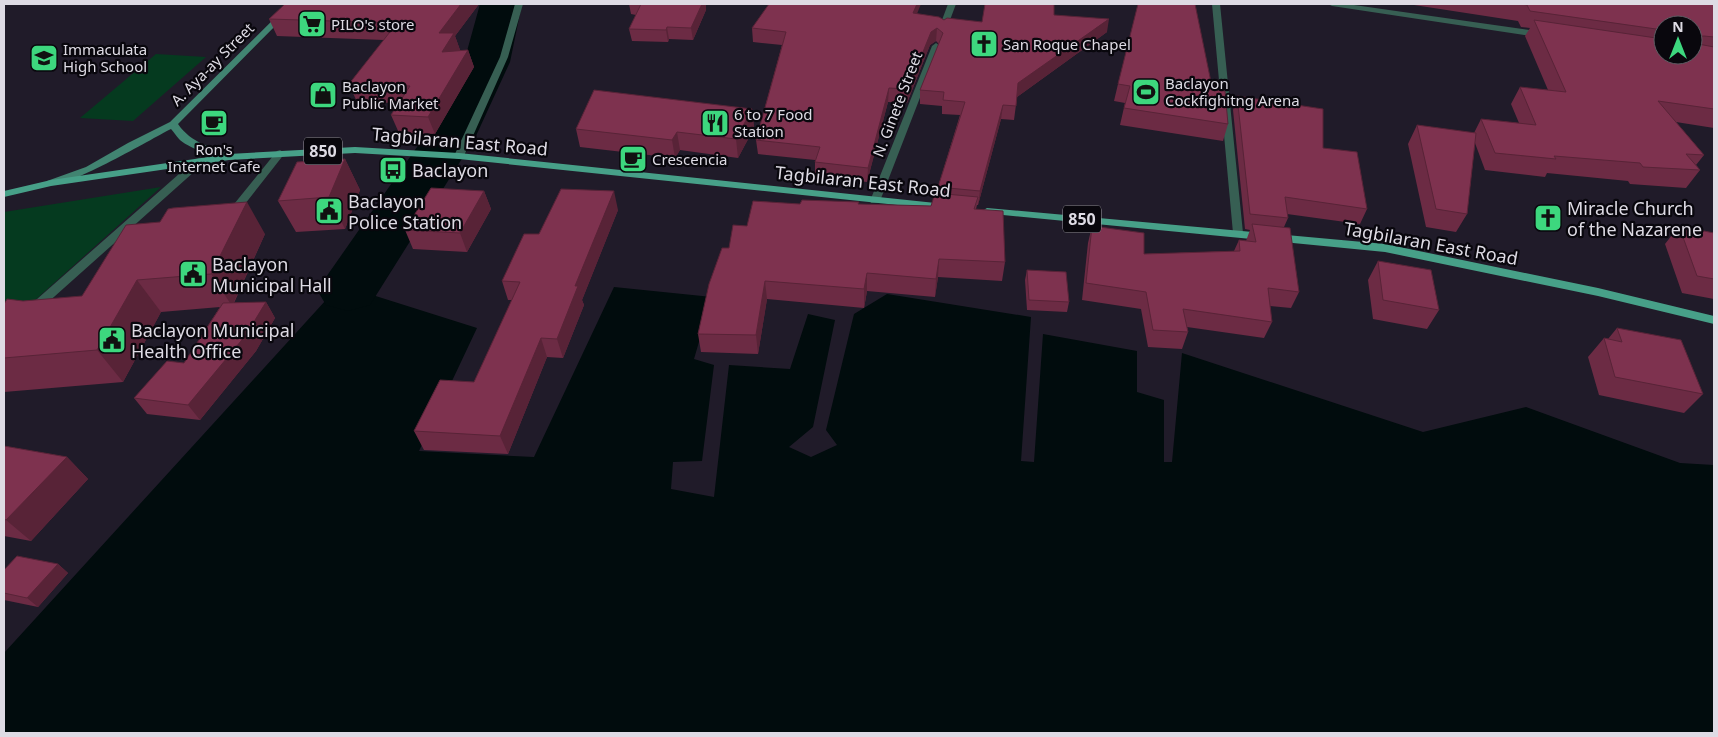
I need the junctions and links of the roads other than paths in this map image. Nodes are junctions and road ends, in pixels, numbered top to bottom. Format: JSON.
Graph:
{"nodes":[{"id":1,"x":293,"y":4,"type":"edge"},
{"id":2,"x":519,"y":4,"type":"edge"},
{"id":3,"x":952,"y":4,"type":"edge"},
{"id":4,"x":1216,"y":4,"type":"edge"},
{"id":5,"x":1332,"y":4,"type":"edge"},
{"id":6,"x":943,"y":28,"type":"edge"},
{"id":7,"x":1557,"y":37,"type":"edge"},
{"id":8,"x":936,"y":46,"type":"edge"},
{"id":9,"x":173,"y":124,"type":"junction"},
{"id":10,"x":280,"y":153,"type":"junction"},
{"id":11,"x":459,"y":156,"type":"junction"},
{"id":12,"x":229,"y":157,"type":"junction"},
{"id":13,"x":200,"y":161,"type":"junction"},
{"id":14,"x":51,"y":183,"type":"junction"},
{"id":15,"x":4,"y":194,"type":"edge"},
{"id":16,"x":875,"y":201,"type":"junction"},
{"id":17,"x":954,"y":208,"type":"edge"},
{"id":18,"x":973,"y":210,"type":"edge"},
{"id":19,"x":223,"y":223,"type":"edge"},
{"id":20,"x":1238,"y":233,"type":"junction"},
{"id":21,"x":127,"y":241,"type":"edge"},
{"id":22,"x":109,"y":242,"type":"junction"},
{"id":23,"x":25,"y":317,"type":"edge"},
{"id":24,"x":1714,"y":320,"type":"edge"}],
"edges":[{"from":1,"to":9,"type":"street","name":"A. Aya-ay Street"},
{"from":2,"to":11,"type":"street"},
{"from":3,"to":6,"type":"street"},
{"from":4,"to":20,"type":"street"},
{"from":5,"to":7,"type":"street"},
{"from":8,"to":16,"type":"street","name":"N. Ginete Street"},
{"from":9,"to":12,"type":"street","name":"A. Aya-ay Street"},
{"from":9,"to":14,"type":"street","name":"A. Aya-ay Street"},
{"from":10,"to":11,"type":"main road","name":"Tagbilaran East Road","number":"850"},
{"from":10,"to":12,"type":"main road","name":"Tagbilaran East Road","number":"850"},
{"from":10,"to":19,"type":"street"},
{"from":11,"to":16,"type":"main road","name":"Tagbilaran East Road","number":"850"},
{"from":12,"to":13,"type":"main road","name":"Tagbilaran East Road","number":"850"},
{"from":13,"to":14,"type":"main road","name":"Tagbilaran East Road","number":"850"},
{"from":13,"to":22,"type":"street"},
{"from":14,"to":15,"type":"main road","name":"Tagbilaran East Road","number":"850"},
{"from":16,"to":17,"type":"main road","name":"Tagbilaran East Road","number":"850"},
{"from":18,"to":20,"type":"main road","name":"Tagbilaran East Road","number":"850"},
{"from":20,"to":24,"type":"main road","name":"Tagbilaran East Road","number":"850"},
{"from":21,"to":22,"type":"street"},
{"from":22,"to":23,"type":"street"}]}
